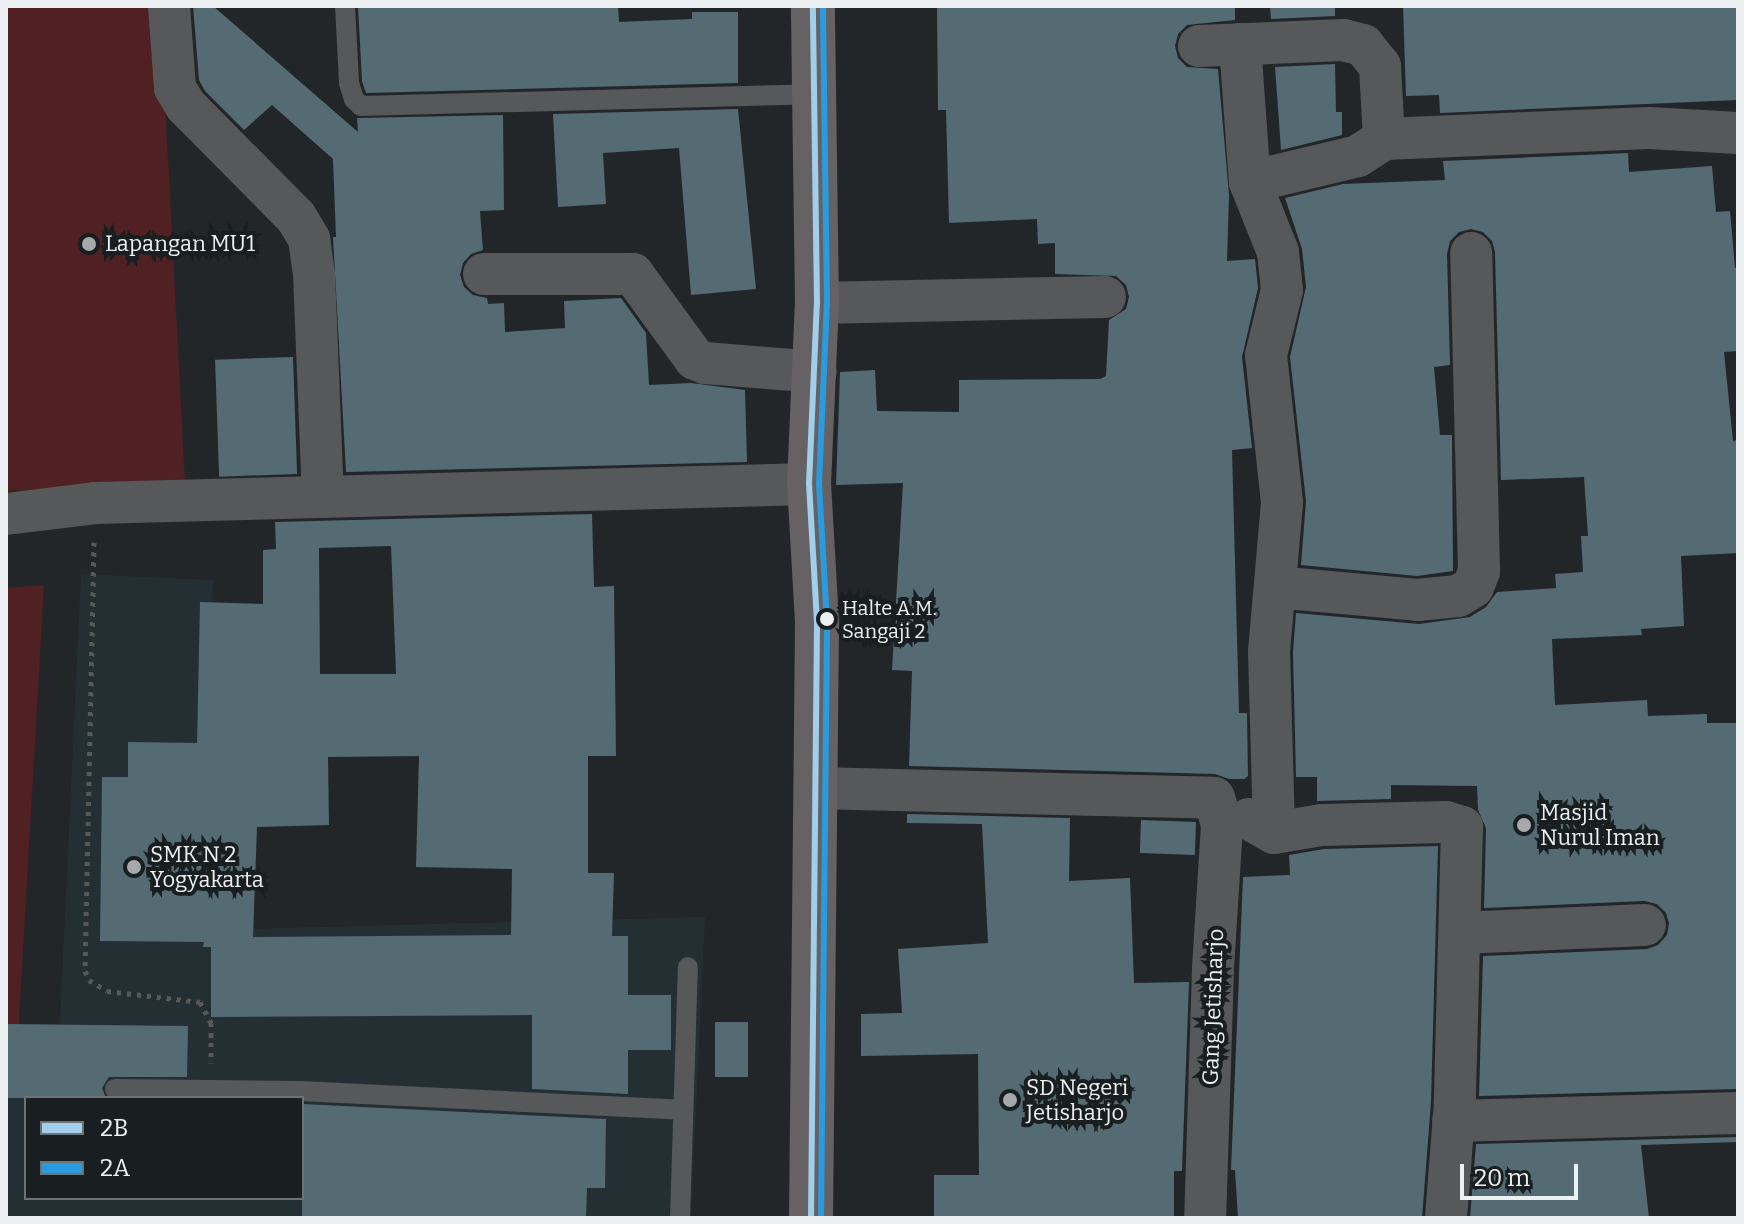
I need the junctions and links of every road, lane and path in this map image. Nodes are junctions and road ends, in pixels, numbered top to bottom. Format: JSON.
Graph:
{"nodes":[{"id":1,"x":169,"y":6,"type":"edge"},
{"id":2,"x":345,"y":6,"type":"edge"},
{"id":3,"x":813,"y":6,"type":"edge"},
{"id":4,"x":1240,"y":44,"type":"junction"},
{"id":5,"x":1199,"y":46,"type":"dead end"},
{"id":6,"x":814,"y":94,"type":"junction"},
{"id":7,"x":1738,"y":133,"type":"edge"},
{"id":8,"x":1384,"y":139,"type":"junction"},
{"id":9,"x":1250,"y":182,"type":"junction"},
{"id":10,"x":1471,"y":253,"type":"dead end"},
{"id":11,"x":484,"y":274,"type":"dead end"},
{"id":12,"x":1105,"y":297,"type":"dead end"},
{"id":13,"x":817,"y":303,"type":"junction"},
{"id":14,"x":816,"y":372,"type":"junction"},
{"id":15,"x":809,"y":484,"type":"junction"},
{"id":16,"x":323,"y":497,"type":"junction"},
{"id":17,"x":95,"y":503,"type":"junction"},
{"id":18,"x":6,"y":514,"type":"edge"},
{"id":19,"x":1275,"y":587,"type":"junction"},
{"id":20,"x":816,"y":788,"type":"junction"},
{"id":21,"x":1214,"y":798,"type":"junction"},
{"id":22,"x":1274,"y":833,"type":"junction"},
{"id":23,"x":1645,"y":925,"type":"dead end"},
{"id":24,"x":1460,"y":933,"type":"junction"},
{"id":25,"x":688,"y":967,"type":"dead end"},
{"id":26,"x":211,"y":1088,"type":"junction"},
{"id":27,"x":115,"y":1089,"type":"dead end"},
{"id":28,"x":683,"y":1110,"type":"junction"},
{"id":29,"x":1738,"y":1113,"type":"edge"},
{"id":30,"x":1453,"y":1121,"type":"junction"},
{"id":31,"x":680,"y":1218,"type":"edge"},
{"id":32,"x":811,"y":1218,"type":"edge"},
{"id":33,"x":1205,"y":1218,"type":"edge"},
{"id":34,"x":1446,"y":1218,"type":"edge"}],
"edges":[{"from":1,"to":16,"type":"street"},
{"from":2,"to":6,"type":"lane"},
{"from":3,"to":6,"type":"main road"},
{"from":4,"to":5,"type":"street"},
{"from":4,"to":8,"type":"street"},
{"from":4,"to":9,"type":"street"},
{"from":6,"to":13,"type":"main road"},
{"from":7,"to":8,"type":"street"},
{"from":8,"to":9,"type":"street"},
{"from":9,"to":19,"type":"street"},
{"from":10,"to":19,"type":"street"},
{"from":11,"to":14,"type":"street"},
{"from":12,"to":13,"type":"street"},
{"from":13,"to":14,"type":"main road"},
{"from":14,"to":15,"type":"main road"},
{"from":15,"to":16,"type":"street"},
{"from":15,"to":20,"type":"main road"},
{"from":16,"to":17,"type":"street"},
{"from":17,"to":18,"type":"street"},
{"from":17,"to":26,"type":"path"},
{"from":19,"to":22,"type":"street"},
{"from":20,"to":21,"type":"street"},
{"from":20,"to":32,"type":"main road"},
{"from":21,"to":22,"type":"street"},
{"from":21,"to":33,"type":"street","name":"Gang Jetisharjo"},
{"from":22,"to":24,"type":"street"},
{"from":23,"to":24,"type":"street"},
{"from":24,"to":30,"type":"street"},
{"from":25,"to":28,"type":"lane"},
{"from":26,"to":27,"type":"lane"},
{"from":26,"to":28,"type":"lane"},
{"from":28,"to":31,"type":"lane"},
{"from":29,"to":30,"type":"street"},
{"from":30,"to":34,"type":"street"}]}
